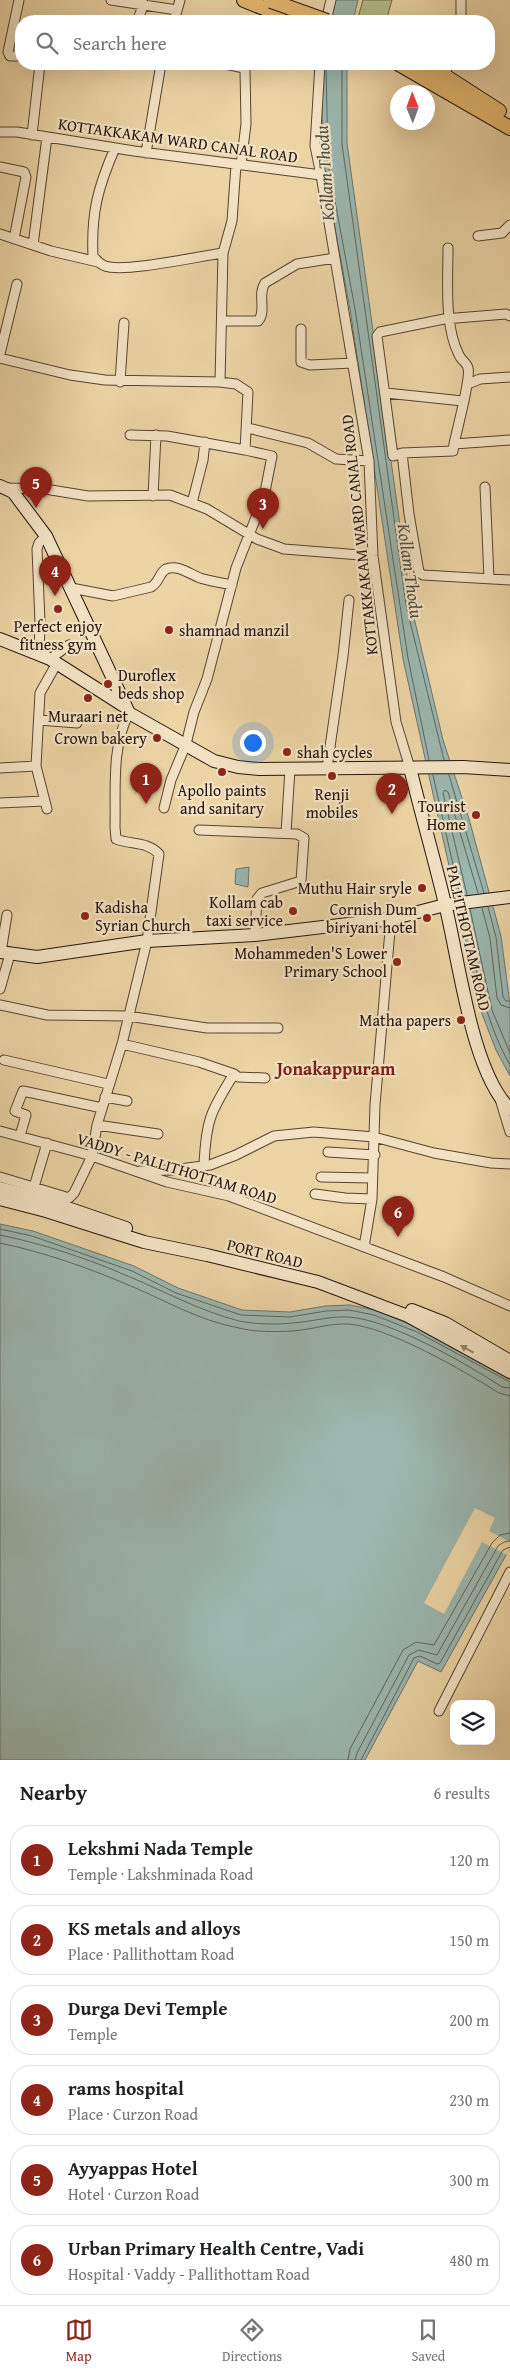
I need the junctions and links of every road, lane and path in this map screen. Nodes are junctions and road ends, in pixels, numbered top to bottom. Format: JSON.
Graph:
{"nodes":[{"id":1,"x":19,"y":0,"type":"edge"},
{"id":2,"x":111,"y":0,"type":"edge"},
{"id":3,"x":180,"y":0,"type":"edge"},
{"id":4,"x":244,"y":0,"type":"edge"},
{"id":5,"x":331,"y":0,"type":"edge"},
{"id":6,"x":461,"y":0,"type":"edge"},
{"id":7,"x":144,"y":4,"type":"junction"},
{"id":8,"x":269,"y":4,"type":"edge"},
{"id":9,"x":177,"y":10,"type":"junction"},
{"id":10,"x":16,"y":15,"type":"edge"},
{"id":11,"x":139,"y":15,"type":"edge"},
{"id":12,"x":176,"y":15,"type":"edge"},
{"id":13,"x":286,"y":15,"type":"edge"},
{"id":14,"x":307,"y":15,"type":"edge"},
{"id":15,"x":328,"y":15,"type":"edge"},
{"id":16,"x":461,"y":15,"type":"edge"},
{"id":17,"x":15,"y":19,"type":"edge"},
{"id":18,"x":15,"y":56,"type":"edge"},
{"id":19,"x":39,"y":70,"type":"edge"},
{"id":20,"x":160,"y":70,"type":"edge"},
{"id":21,"x":245,"y":70,"type":"edge"},
{"id":22,"x":320,"y":70,"type":"edge"},
{"id":23,"x":410,"y":70,"type":"edge"},
{"id":24,"x":448,"y":70,"type":"edge"},
{"id":25,"x":510,"y":118,"type":"edge"},
{"id":26,"x":510,"y":128,"type":"edge"},
{"id":27,"x":0,"y":132,"type":"edge"},
{"id":28,"x":32,"y":135,"type":"junction"},
{"id":29,"x":47,"y":136,"type":"junction"},
{"id":30,"x":116,"y":148,"type":"junction"},
{"id":31,"x":146,"y":153,"type":"junction"},
{"id":32,"x":238,"y":165,"type":"junction"},
{"id":33,"x":0,"y":167,"type":"edge"},
{"id":34,"x":321,"y":175,"type":"junction"},
{"id":35,"x":510,"y":225,"type":"edge"},
{"id":36,"x":0,"y":234,"type":"edge"},
{"id":37,"x":478,"y":236,"type":"dead end"},
{"id":38,"x":14,"y":239,"type":"junction"},
{"id":39,"x":33,"y":246,"type":"junction"},
{"id":40,"x":448,"y":248,"type":"dead end"},
{"id":41,"x":223,"y":253,"type":"junction"},
{"id":42,"x":335,"y":258,"type":"junction"},
{"id":43,"x":98,"y":262,"type":"junction"},
{"id":44,"x":17,"y":284,"type":"dead end"},
{"id":45,"x":510,"y":316,"type":"edge"},
{"id":46,"x":449,"y":319,"type":"junction"},
{"id":47,"x":222,"y":321,"type":"junction"},
{"id":48,"x":124,"y":323,"type":"dead end"},
{"id":49,"x":302,"y":329,"type":"dead end"},
{"id":50,"x":0,"y":356,"type":"edge"},
{"id":51,"x":354,"y":361,"type":"junction"},
{"id":52,"x":510,"y":377,"type":"edge"},
{"id":53,"x":120,"y":382,"type":"junction"},
{"id":54,"x":220,"y":382,"type":"junction"},
{"id":55,"x":468,"y":384,"type":"junction"},
{"id":56,"x":386,"y":392,"type":"junction"},
{"id":57,"x":463,"y":400,"type":"junction"},
{"id":58,"x":248,"y":428,"type":"junction"},
{"id":59,"x":130,"y":435,"type":"dead end"},
{"id":60,"x":156,"y":435,"type":"junction"},
{"id":61,"x":510,"y":440,"type":"edge"},
{"id":62,"x":205,"y":442,"type":"junction"},
{"id":63,"x":454,"y":444,"type":"junction"},
{"id":64,"x":245,"y":450,"type":"junction"},
{"id":65,"x":402,"y":453,"type":"junction"},
{"id":66,"x":369,"y":460,"type":"junction"},
{"id":67,"x":4,"y":487,"type":"edge"},
{"id":68,"x":485,"y":487,"type":"dead end"},
{"id":69,"x":153,"y":496,"type":"junction"},
{"id":70,"x":192,"y":504,"type":"junction"},
{"id":71,"x":249,"y":534,"type":"junction"},
{"id":72,"x":46,"y":536,"type":"junction"},
{"id":73,"x":373,"y":556,"type":"junction"},
{"id":74,"x":489,"y":578,"type":"junction"},
{"id":75,"x":510,"y":580,"type":"edge"},
{"id":76,"x":232,"y":585,"type":"junction"},
{"id":77,"x":71,"y":588,"type":"junction"},
{"id":78,"x":349,"y":600,"type":"dead end"},
{"id":79,"x":0,"y":639,"type":"edge"},
{"id":80,"x":69,"y":645,"type":"dead end"},
{"id":81,"x":48,"y":659,"type":"junction"},
{"id":82,"x":127,"y":710,"type":"junction"},
{"id":83,"x":38,"y":720,"type":"junction"},
{"id":84,"x":77,"y":724,"type":"dead end"},
{"id":85,"x":186,"y":744,"type":"junction"},
{"id":86,"x":36,"y":766,"type":"junction"},
{"id":87,"x":0,"y":768,"type":"edge"},
{"id":88,"x":327,"y":768,"type":"junction"},
{"id":89,"x":414,"y":768,"type":"junction"},
{"id":90,"x":290,"y":769,"type":"junction"},
{"id":91,"x":510,"y":770,"type":"edge"},
{"id":92,"x":0,"y":803,"type":"edge"},
{"id":93,"x":164,"y":808,"type":"dead end"},
{"id":94,"x":199,"y":830,"type":"dead end"},
{"id":95,"x":286,"y":833,"type":"junction"},
{"id":96,"x":507,"y":897,"type":"edge"},
{"id":97,"x":449,"y":904,"type":"junction"},
{"id":98,"x":7,"y":915,"type":"dead end"},
{"id":99,"x":391,"y":919,"type":"junction"},
{"id":100,"x":255,"y":935,"type":"junction"},
{"id":101,"x":147,"y":941,"type":"junction"},
{"id":102,"x":4,"y":953,"type":"edge"},
{"id":103,"x":0,"y":989,"type":"edge"},
{"id":104,"x":0,"y":1004,"type":"edge"},
{"id":105,"x":128,"y":1016,"type":"junction"},
{"id":106,"x":278,"y":1028,"type":"dead end"},
{"id":107,"x":122,"y":1044,"type":"junction"},
{"id":108,"x":4,"y":1060,"type":"dead end"},
{"id":109,"x":234,"y":1074,"type":"junction"},
{"id":110,"x":266,"y":1078,"type":"dead end"},
{"id":111,"x":108,"y":1084,"type":"junction"},
{"id":112,"x":105,"y":1097,"type":"junction"},
{"id":113,"x":500,"y":1099,"type":"junction"},
{"id":114,"x":127,"y":1101,"type":"dead end"},
{"id":115,"x":102,"y":1108,"type":"junction"},
{"id":116,"x":510,"y":1109,"type":"edge"},
{"id":117,"x":97,"y":1125,"type":"junction"},
{"id":118,"x":0,"y":1132,"type":"edge"},
{"id":119,"x":510,"y":1132,"type":"edge"},
{"id":120,"x":158,"y":1134,"type":"dead end"},
{"id":121,"x":20,"y":1136,"type":"junction"},
{"id":122,"x":374,"y":1137,"type":"junction"},
{"id":123,"x":47,"y":1143,"type":"junction"},
{"id":124,"x":328,"y":1152,"type":"dead end"},
{"id":125,"x":92,"y":1156,"type":"junction"},
{"id":126,"x":375,"y":1156,"type":"junction"},
{"id":127,"x":510,"y":1164,"type":"edge"},
{"id":128,"x":204,"y":1165,"type":"junction"},
{"id":129,"x":135,"y":1171,"type":"junction"},
{"id":130,"x":0,"y":1177,"type":"edge"},
{"id":131,"x":321,"y":1177,"type":"dead end"},
{"id":132,"x":372,"y":1178,"type":"junction"},
{"id":133,"x":34,"y":1187,"type":"junction"},
{"id":134,"x":0,"y":1188,"type":"edge"},
{"id":135,"x":315,"y":1194,"type":"dead end"},
{"id":136,"x":69,"y":1198,"type":"junction"},
{"id":137,"x":0,"y":1199,"type":"edge"},
{"id":138,"x":372,"y":1199,"type":"junction"},
{"id":139,"x":48,"y":1206,"type":"junction"},
{"id":140,"x":364,"y":1247,"type":"junction"},
{"id":141,"x":510,"y":1306,"type":"edge"},
{"id":142,"x":510,"y":1361,"type":"edge"},
{"id":143,"x":510,"y":1372,"type":"edge"},
{"id":144,"x":510,"y":1572,"type":"edge"},
{"id":145,"x":439,"y":1711,"type":"dead end"}],
"edges":[{"from":1,"to":10,"type":"street"},
{"from":2,"to":7,"type":"street"},
{"from":3,"to":9,"type":"street"},
{"from":4,"to":8,"type":"main road"},
{"from":5,"to":15,"type":"street"},
{"from":6,"to":16,"type":"street"},
{"from":7,"to":9,"type":"street"},
{"from":7,"to":11,"type":"street"},
{"from":8,"to":13,"type":"main road"},
{"from":8,"to":14,"type":"main road","bridge":true},
{"from":9,"to":12,"type":"street"},
{"from":17,"to":18,"type":"street"},
{"from":19,"to":28,"type":"street"},
{"from":20,"to":31,"type":"street"},
{"from":21,"to":32,"type":"street"},
{"from":22,"to":34,"type":"street"},
{"from":23,"to":26,"type":"main road"},
{"from":24,"to":25,"type":"main road"},
{"from":27,"to":28,"type":"street","name":"KOTTAKKAKAM WARD CANAL ROAD"},
{"from":28,"to":29,"type":"street","name":"KOTTAKKAKAM WARD CANAL ROAD"},
{"from":29,"to":30,"type":"street","name":"KOTTAKKAKAM WARD CANAL ROAD"},
{"from":29,"to":39,"type":"street"},
{"from":30,"to":31,"type":"street","name":"KOTTAKKAKAM WARD CANAL ROAD"},
{"from":30,"to":43,"type":"street"},
{"from":31,"to":32,"type":"street","name":"KOTTAKKAKAM WARD CANAL ROAD"},
{"from":32,"to":34,"type":"street","name":"KOTTAKKAKAM WARD CANAL ROAD"},
{"from":32,"to":41,"type":"street"},
{"from":33,"to":38,"type":"street"},
{"from":34,"to":42,"type":"street","name":"KOTTAKKAKAM WARD CANAL ROAD"},
{"from":35,"to":37,"type":"street"},
{"from":36,"to":38,"type":"street"},
{"from":38,"to":39,"type":"street"},
{"from":39,"to":43,"type":"street"},
{"from":40,"to":46,"type":"street"},
{"from":41,"to":43,"type":"street"},
{"from":41,"to":47,"type":"street"},
{"from":42,"to":47,"type":"street"},
{"from":42,"to":51,"type":"street","name":"KOTTAKKAKAM WARD CANAL ROAD"},
{"from":44,"to":50,"type":"street"},
{"from":45,"to":46,"type":"street"},
{"from":46,"to":55,"type":"street"},
{"from":46,"to":56,"type":"street"},
{"from":47,"to":54,"type":"street"},
{"from":48,"to":53,"type":"street"},
{"from":49,"to":51,"type":"street"},
{"from":50,"to":53,"type":"street"},
{"from":51,"to":66,"type":"street","name":"KOTTAKKAKAM WARD CANAL ROAD"},
{"from":52,"to":55,"type":"street"},
{"from":53,"to":54,"type":"street"},
{"from":54,"to":58,"type":"street"},
{"from":55,"to":57,"type":"street"},
{"from":56,"to":57,"type":"street"},
{"from":56,"to":65,"type":"street"},
{"from":57,"to":63,"type":"street"},
{"from":58,"to":64,"type":"street"},
{"from":58,"to":66,"type":"street"},
{"from":59,"to":60,"type":"street"},
{"from":60,"to":62,"type":"street"},
{"from":60,"to":69,"type":"street"},
{"from":61,"to":63,"type":"street"},
{"from":62,"to":64,"type":"street"},
{"from":62,"to":70,"type":"street"},
{"from":63,"to":65,"type":"street"},
{"from":64,"to":71,"type":"street"},
{"from":65,"to":74,"type":"street"},
{"from":66,"to":73,"type":"street","name":"KOTTAKKAKAM WARD CANAL ROAD"},
{"from":67,"to":69,"type":"street"},
{"from":67,"to":72,"type":"street"},
{"from":68,"to":74,"type":"street"},
{"from":69,"to":70,"type":"street"},
{"from":70,"to":71,"type":"street"},
{"from":71,"to":73,"type":"street"},
{"from":71,"to":76,"type":"street"},
{"from":72,"to":77,"type":"street"},
{"from":72,"to":81,"type":"street"},
{"from":73,"to":89,"type":"street","name":"KOTTAKKAKAM WARD CANAL ROAD"},
{"from":74,"to":75,"type":"street"},
{"from":76,"to":77,"type":"street"},
{"from":76,"to":85,"type":"street"},
{"from":77,"to":82,"type":"street"},
{"from":78,"to":88,"type":"street"},
{"from":79,"to":81,"type":"street"},
{"from":80,"to":81,"type":"street"},
{"from":81,"to":82,"type":"street"},
{"from":81,"to":83,"type":"street"},
{"from":82,"to":85,"type":"street"},
{"from":82,"to":101,"type":"street"},
{"from":83,"to":84,"type":"street"},
{"from":83,"to":86,"type":"street"},
{"from":85,"to":90,"type":"street"},
{"from":85,"to":93,"type":"street"},
{"from":86,"to":87,"type":"street"},
{"from":86,"to":92,"type":"street"},
{"from":88,"to":89,"type":"street"},
{"from":88,"to":90,"type":"street"},
{"from":89,"to":91,"type":"street"},
{"from":89,"to":97,"type":"street","name":"PALLITHOTTAM ROAD"},
{"from":90,"to":95,"type":"street"},
{"from":94,"to":95,"type":"street"},
{"from":95,"to":100,"type":"street"},
{"from":96,"to":97,"type":"street"},
{"from":97,"to":99,"type":"street"},
{"from":97,"to":113,"type":"street","name":"PALLITHOTTAM ROAD"},
{"from":98,"to":102,"type":"street"},
{"from":99,"to":100,"type":"street"},
{"from":99,"to":122,"type":"street"},
{"from":100,"to":101,"type":"street"},
{"from":101,"to":102,"type":"street"},
{"from":101,"to":105,"type":"street"},
{"from":102,"to":103,"type":"street"},
{"from":104,"to":105,"type":"street"},
{"from":105,"to":106,"type":"street"},
{"from":105,"to":107,"type":"street"},
{"from":107,"to":109,"type":"street"},
{"from":107,"to":111,"type":"street"},
{"from":108,"to":111,"type":"street"},
{"from":109,"to":110,"type":"street"},
{"from":109,"to":128,"type":"street"},
{"from":111,"to":112,"type":"street"},
{"from":112,"to":114,"type":"street"},
{"from":112,"to":115,"type":"street"},
{"from":113,"to":116,"type":"street","name":"PALLITHOTTAM ROAD"},
{"from":113,"to":119,"type":"street"},
{"from":115,"to":117,"type":"street"},
{"from":115,"to":121,"type":"street"},
{"from":117,"to":120,"type":"street"},
{"from":117,"to":125,"type":"street"},
{"from":118,"to":121,"type":"street","name":"VADDY - PALLITHOTTAM ROAD"},
{"from":121,"to":123,"type":"street","name":"VADDY - PALLITHOTTAM ROAD"},
{"from":122,"to":126,"type":"street"},
{"from":122,"to":127,"type":"street"},
{"from":122,"to":128,"type":"street"},
{"from":123,"to":125,"type":"street","name":"VADDY - PALLITHOTTAM ROAD"},
{"from":123,"to":133,"type":"street"},
{"from":124,"to":126,"type":"street"},
{"from":125,"to":129,"type":"street","name":"VADDY - PALLITHOTTAM ROAD"},
{"from":125,"to":136,"type":"street"},
{"from":126,"to":132,"type":"street"},
{"from":128,"to":129,"type":"street"},
{"from":129,"to":140,"type":"street","name":"VADDY - PALLITHOTTAM ROAD"},
{"from":130,"to":133,"type":"street"},
{"from":131,"to":132,"type":"street"},
{"from":132,"to":138,"type":"street"},
{"from":133,"to":136,"type":"street"},
{"from":134,"to":139,"type":"street","name":"PORT ROAD"},
{"from":135,"to":138,"type":"street"},
{"from":136,"to":139,"type":"street"},
{"from":137,"to":139,"type":"street","name":"PORT ROAD"},
{"from":138,"to":140,"type":"street"},
{"from":139,"to":142,"type":"street","name":"PORT ROAD"},
{"from":143,"to":139,"type":"street","name":"PORT ROAD","one_way":true},
{"from":140,"to":141,"type":"street","name":"VADDY - PALLITHOTTAM ROAD"},
{"from":144,"to":145,"type":"street"}]}
